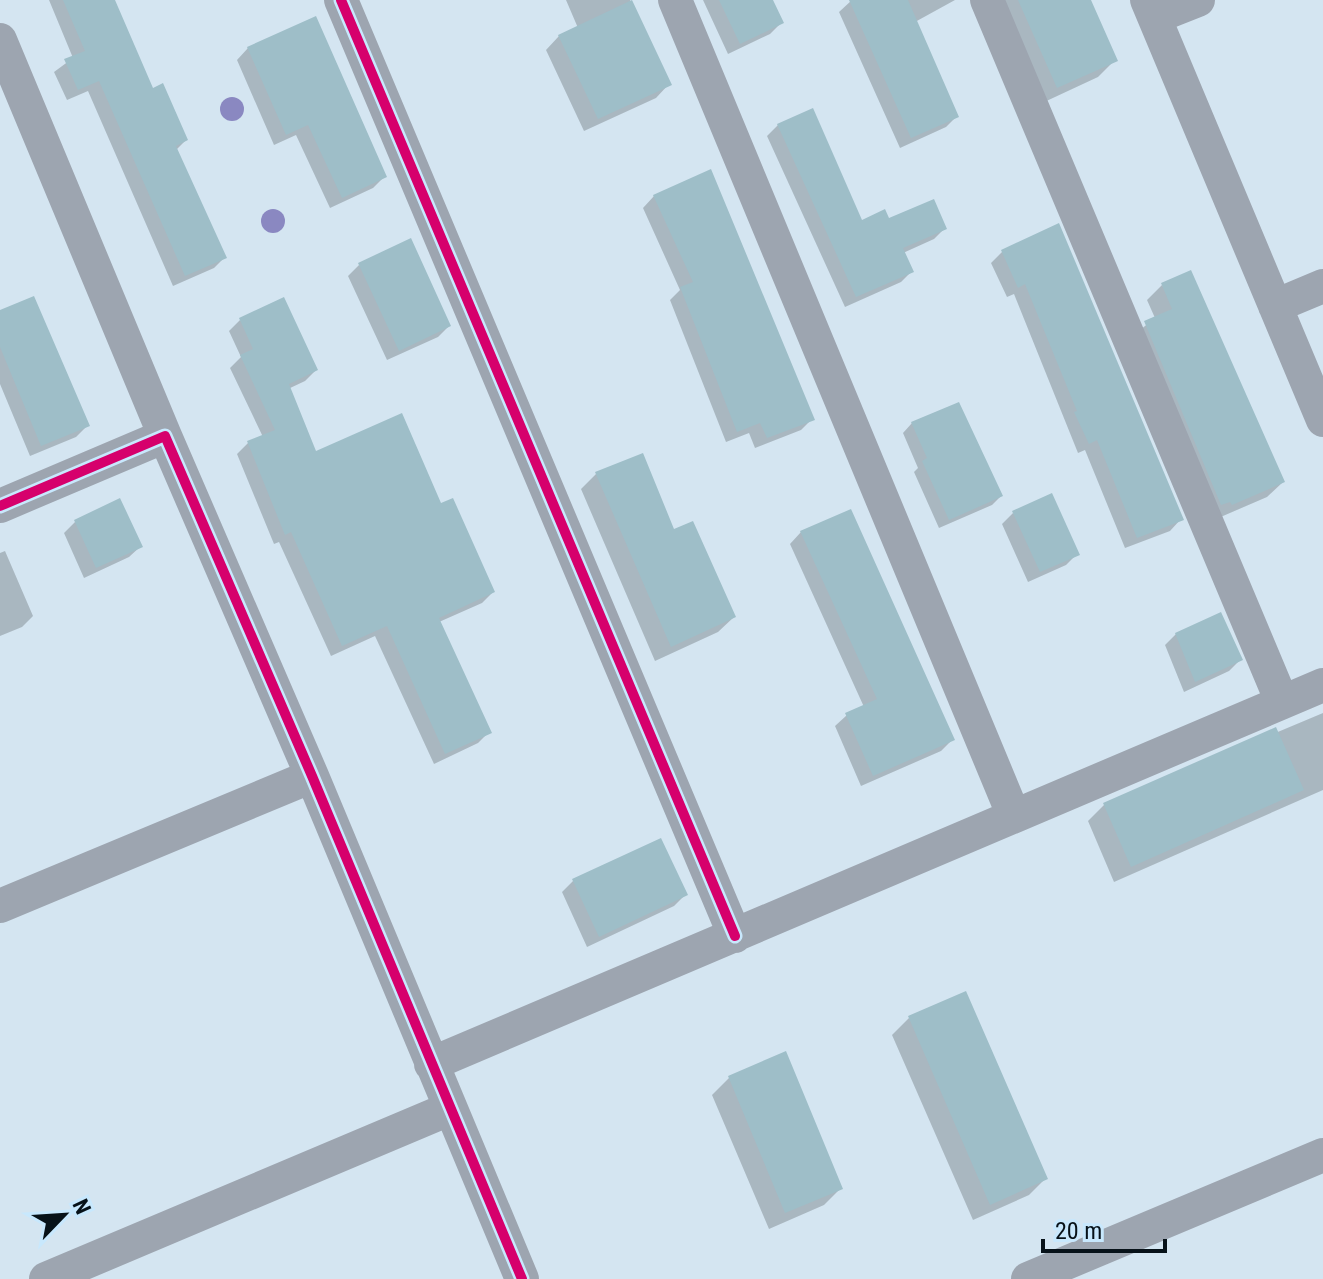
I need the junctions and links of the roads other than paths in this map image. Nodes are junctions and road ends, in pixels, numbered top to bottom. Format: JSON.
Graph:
{"nodes":[{"id":1,"x":341,"y":0,"type":"edge"},
{"id":2,"x":675,"y":0,"type":"edge"},
{"id":3,"x":987,"y":0,"type":"edge"},
{"id":4,"x":1198,"y":0,"type":"edge"},
{"id":5,"x":1151,"y":9,"type":"edge"},
{"id":6,"x":0,"y":40,"type":"edge"},
{"id":7,"x":12,"y":100,"type":"edge"},
{"id":8,"x":1323,"y":286,"type":"edge"},
{"id":9,"x":1275,"y":306,"type":"junction"},
{"id":10,"x":1323,"y":420,"type":"edge"},
{"id":11,"x":165,"y":436,"type":"junction"},
{"id":12,"x":0,"y":506,"type":"edge"},
{"id":13,"x":1323,"y":685,"type":"edge"},
{"id":14,"x":1282,"y":702,"type":"junction"},
{"id":15,"x":312,"y":776,"type":"junction"},
{"id":16,"x":1013,"y":814,"type":"junction"},
{"id":17,"x":0,"y":906,"type":"edge"},
{"id":18,"x":735,"y":936,"type":"junction"},
{"id":19,"x":431,"y":1064,"type":"junction"},
{"id":20,"x":449,"y":1109,"type":"junction"},
{"id":21,"x":1323,"y":1155,"type":"edge"},
{"id":22,"x":46,"y":1279,"type":"edge"},
{"id":23,"x":522,"y":1279,"type":"edge"},
{"id":24,"x":1028,"y":1279,"type":"edge"}],
"edges":[{"from":1,"to":18,"type":"street"},
{"from":2,"to":16,"type":"street"},
{"from":3,"to":14,"type":"street"},
{"from":4,"to":5,"type":"street"},
{"from":5,"to":9,"type":"street"},
{"from":6,"to":7,"type":"street"},
{"from":7,"to":11,"type":"street"},
{"from":8,"to":9,"type":"street"},
{"from":9,"to":10,"type":"street"},
{"from":11,"to":12,"type":"street"},
{"from":11,"to":15,"type":"street"},
{"from":13,"to":14,"type":"street"},
{"from":14,"to":16,"type":"street"},
{"from":15,"to":17,"type":"street"},
{"from":15,"to":19,"type":"street"},
{"from":16,"to":18,"type":"street"},
{"from":18,"to":19,"type":"street"},
{"from":19,"to":20,"type":"street"},
{"from":20,"to":22,"type":"street"},
{"from":20,"to":23,"type":"street"},
{"from":21,"to":24,"type":"street"}]}
